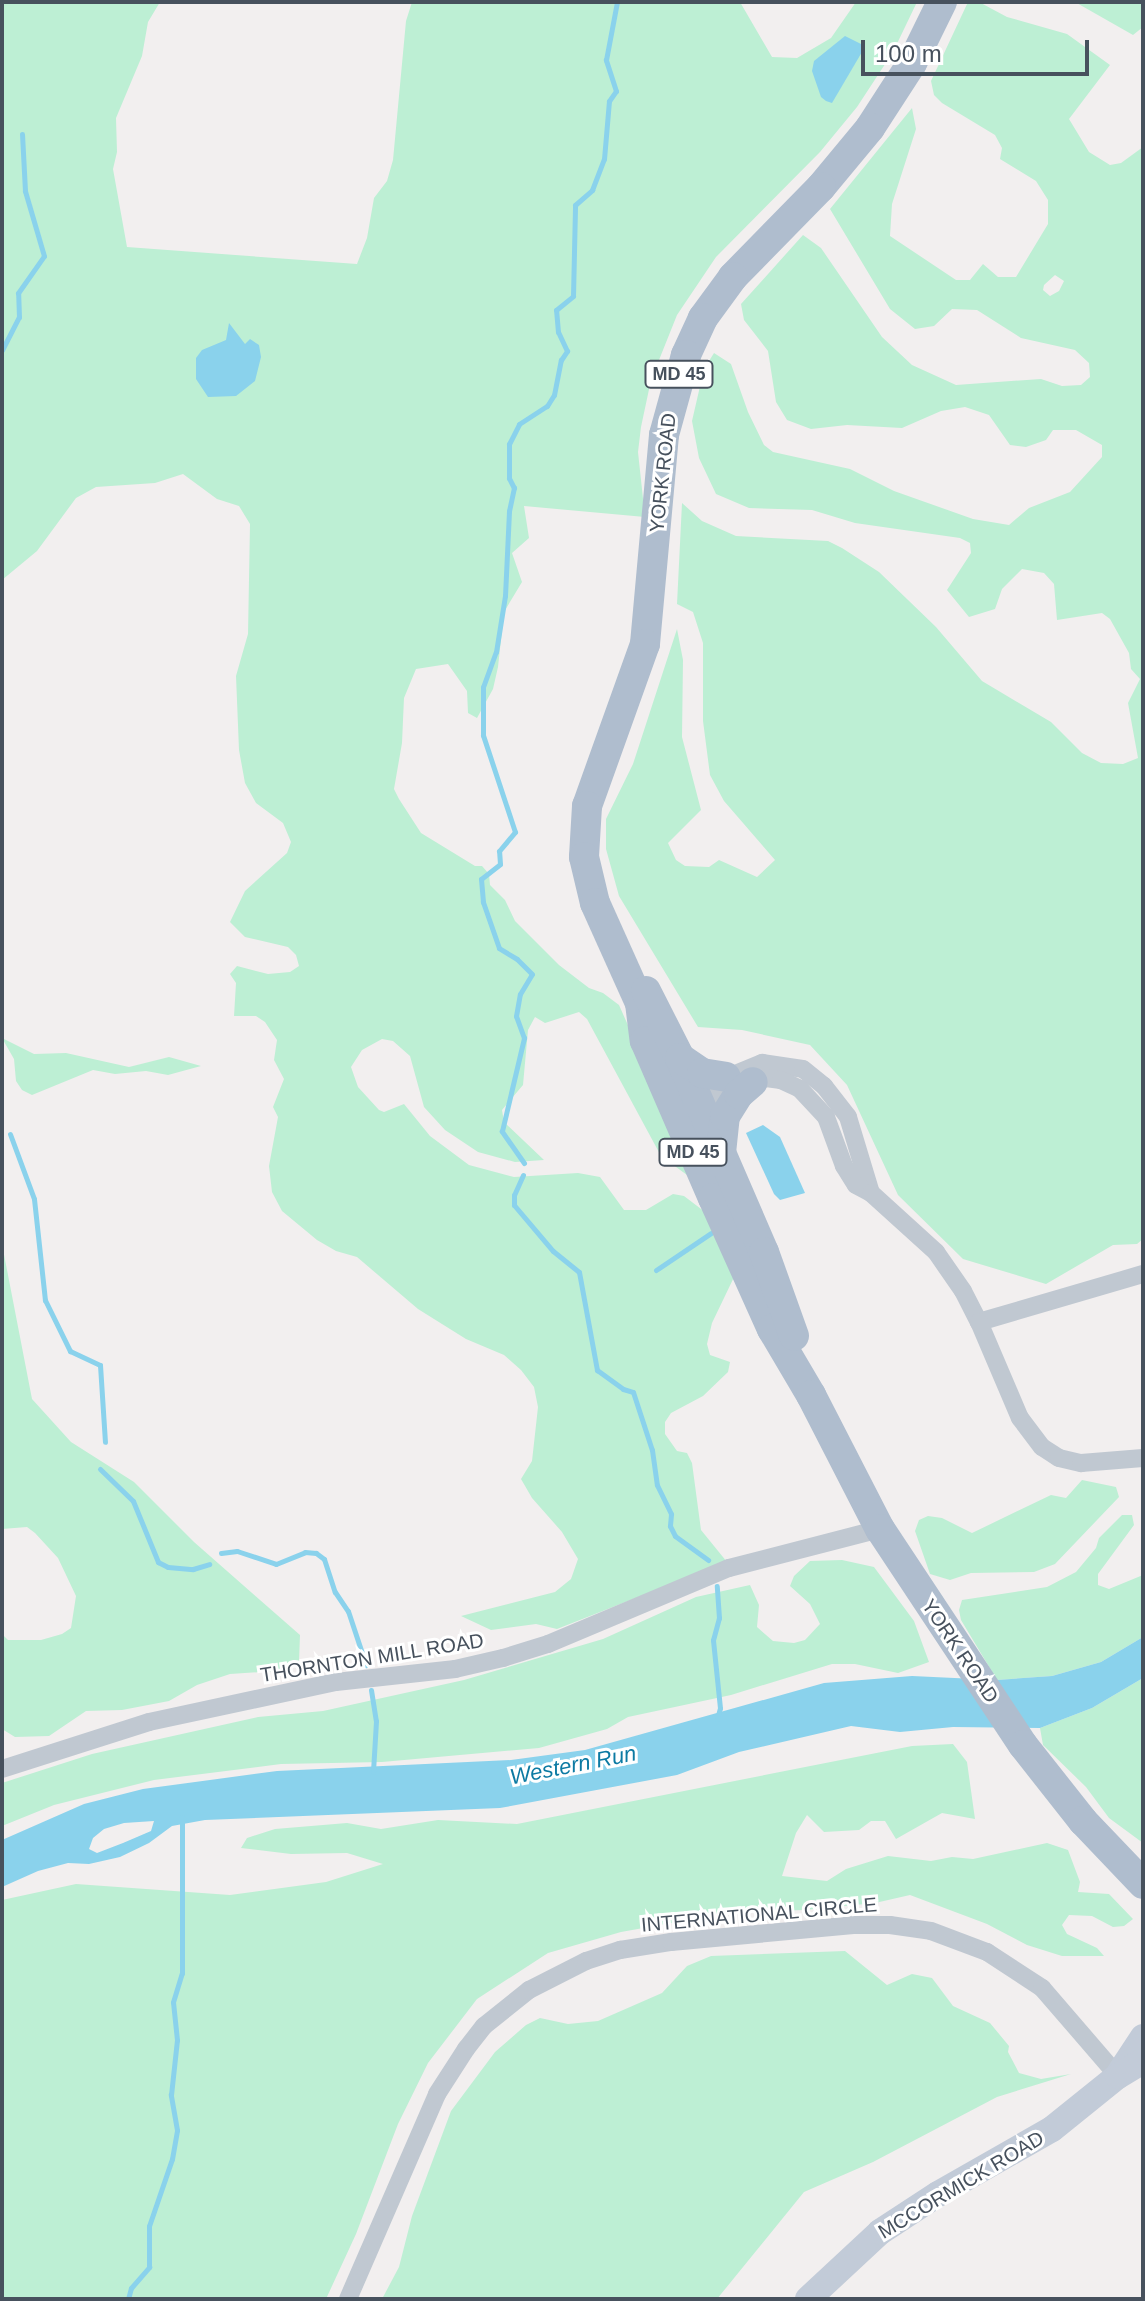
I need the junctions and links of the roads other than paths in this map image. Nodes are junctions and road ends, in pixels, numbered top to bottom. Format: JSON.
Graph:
{"nodes":[{"id":1,"x":942,"y":2,"type":"edge"},
{"id":2,"x":623,"y":966,"type":"junction"},
{"id":3,"x":640,"y":1003,"type":"junction"},
{"id":4,"x":680,"y":1058,"type":"junction"},
{"id":5,"x":740,"y":1080,"type":"junction"},
{"id":6,"x":697,"y":1097,"type":"junction"},
{"id":7,"x":823,"y":1098,"type":"junction"},
{"id":8,"x":721,"y":1155,"type":"junction"},
{"id":9,"x":742,"y":1262,"type":"junction"},
{"id":10,"x":1143,"y":1274,"type":"edge"},
{"id":11,"x":979,"y":1322,"type":"junction"},
{"id":12,"x":811,"y":1395,"type":"junction"},
{"id":13,"x":1143,"y":1458,"type":"edge"},
{"id":14,"x":880,"y":1529,"type":"junction"},
{"id":15,"x":2,"y":1769,"type":"edge"},
{"id":16,"x":1143,"y":1884,"type":"edge"},
{"id":17,"x":1143,"y":2037,"type":"edge"},
{"id":18,"x":1143,"y":2061,"type":"edge"},
{"id":19,"x":1118,"y":2076,"type":"junction"},
{"id":20,"x":348,"y":2299,"type":"edge"},
{"id":21,"x":808,"y":2299,"type":"edge"}],
"edges":[{"from":1,"to":2,"type":"main road","name":"YORK ROAD","number":"MD 45"},
{"from":2,"to":3,"type":"main road","name":"YORK ROAD","number":"MD 45"},
{"from":2,"to":4,"type":"main road","name":"YORK ROAD","number":"MD 45"},
{"from":3,"to":6,"type":"main road"},
{"from":3,"to":9,"type":"main road","name":"YORK ROAD","number":"MD 45"},
{"from":4,"to":5,"type":"main road"},
{"from":4,"to":6,"type":"main road","name":"YORK ROAD","number":"MD 45"},
{"from":5,"to":6,"type":"street"},
{"from":5,"to":6,"type":"street"},
{"from":5,"to":7,"type":"street"},
{"from":5,"to":7,"type":"street"},
{"from":5,"to":8,"type":"main road"},
{"from":6,"to":8,"type":"main road","name":"YORK ROAD","number":"MD 45"},
{"from":6,"to":9,"type":"main road"},
{"from":7,"to":11,"type":"street"},
{"from":8,"to":12,"type":"main road","name":"YORK ROAD","number":"MD 45"},
{"from":9,"to":12,"type":"main road","name":"YORK ROAD","number":"MD 45"},
{"from":10,"to":11,"type":"street"},
{"from":11,"to":13,"type":"street"},
{"from":12,"to":14,"type":"main road","name":"YORK ROAD","number":"MD 45"},
{"from":14,"to":15,"type":"street","name":"THORNTON MILL ROAD"},
{"from":14,"to":16,"type":"main road","name":"YORK ROAD","number":"MD 45"},
{"from":17,"to":19,"type":"main road","name":"MCCORMICK ROAD"},
{"from":18,"to":19,"type":"main road","name":"MCCORMICK ROAD"},
{"from":19,"to":20,"type":"street","name":"INTERNATIONAL CIRCLE"},
{"from":19,"to":21,"type":"main road","name":"MCCORMICK ROAD"}]}
